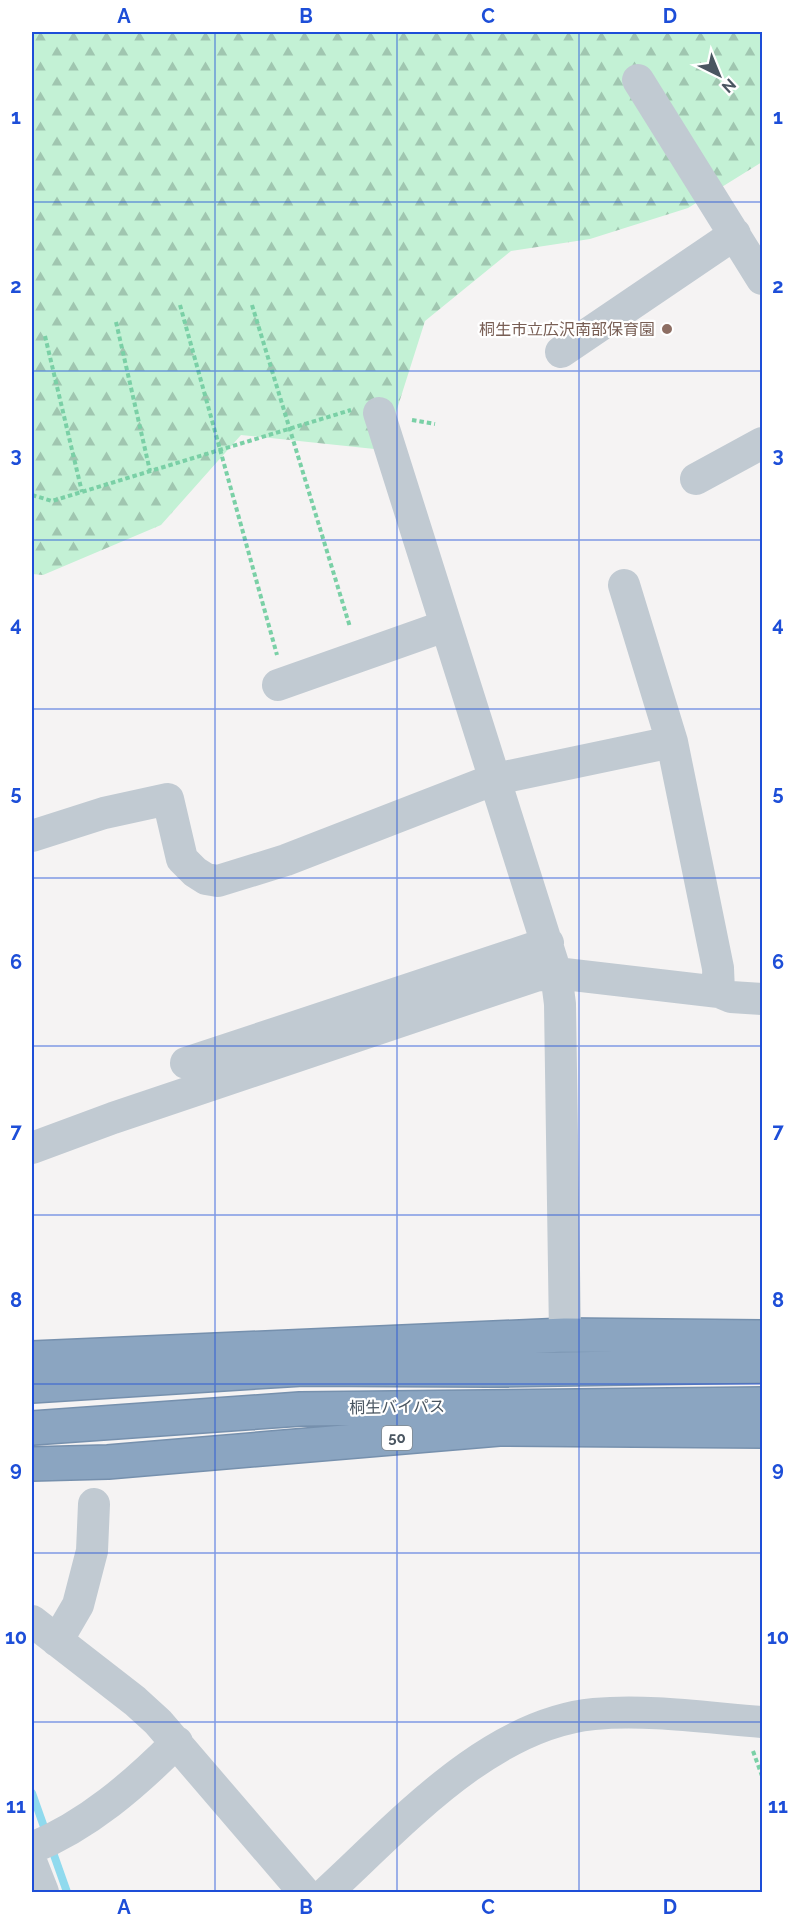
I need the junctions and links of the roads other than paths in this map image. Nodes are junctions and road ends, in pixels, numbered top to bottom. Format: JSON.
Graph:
{"nodes":[{"id":1,"x":638,"y":80,"type":"dead end"},
{"id":2,"x":735,"y":234,"type":"junction"},
{"id":3,"x":762,"y":279,"type":"edge"},
{"id":4,"x":561,"y":352,"type":"dead end"},
{"id":5,"x":379,"y":413,"type":"road end"},
{"id":6,"x":762,"y":443,"type":"edge"},
{"id":7,"x":696,"y":479,"type":"dead end"},
{"id":8,"x":624,"y":585,"type":"dead end"},
{"id":9,"x":445,"y":626,"type":"junction"},
{"id":10,"x":278,"y":672,"type":"road end"},
{"id":11,"x":672,"y":742,"type":"junction"},
{"id":12,"x":495,"y":779,"type":"junction"},
{"id":13,"x":32,"y":836,"type":"edge"},
{"id":14,"x":548,"y":943,"type":"junction"},
{"id":15,"x":556,"y":973,"type":"junction"},
{"id":16,"x":719,"y":992,"type":"junction"},
{"id":17,"x":762,"y":999,"type":"edge"},
{"id":18,"x":186,"y":1063,"type":"dead end"},
{"id":19,"x":32,"y":1148,"type":"edge"},
{"id":20,"x":565,"y":1335,"type":"junction"},
{"id":21,"x":762,"y":1337,"type":"edge"},
{"id":22,"x":32,"y":1358,"type":"edge"},
{"id":23,"x":762,"y":1366,"type":"edge"},
{"id":24,"x":32,"y":1386,"type":"edge"},
{"id":25,"x":762,"y":1404,"type":"edge"},
{"id":26,"x":32,"y":1428,"type":"edge"},
{"id":27,"x":762,"y":1431,"type":"edge"},
{"id":28,"x":32,"y":1464,"type":"edge"},
{"id":29,"x":94,"y":1504,"type":"dead end"},
{"id":30,"x":32,"y":1621,"type":"edge"},
{"id":31,"x":57,"y":1641,"type":"junction"},
{"id":32,"x":762,"y":1722,"type":"edge"},
{"id":33,"x":177,"y":1742,"type":"junction"},
{"id":34,"x":40,"y":1849,"type":"edge"},
{"id":35,"x":43,"y":1893,"type":"edge"},
{"id":36,"x":304,"y":1893,"type":"edge"},
{"id":37,"x":327,"y":1893,"type":"edge"}],
"edges":[{"from":1,"to":2,"type":"street"},
{"from":2,"to":3,"type":"street"},
{"from":2,"to":4,"type":"street"},
{"from":5,"to":9,"type":"street"},
{"from":6,"to":7,"type":"street"},
{"from":8,"to":11,"type":"street"},
{"from":9,"to":10,"type":"street"},
{"from":9,"to":12,"type":"street"},
{"from":11,"to":12,"type":"street"},
{"from":11,"to":16,"type":"street"},
{"from":12,"to":13,"type":"street"},
{"from":12,"to":14,"type":"street"},
{"from":14,"to":15,"type":"street"},
{"from":14,"to":18,"type":"street"},
{"from":15,"to":16,"type":"street"},
{"from":15,"to":19,"type":"street"},
{"from":15,"to":20,"type":"street"},
{"from":16,"to":17,"type":"street"},
{"from":20,"to":21,"type":"highway"},
{"from":20,"to":22,"type":"highway"},
{"from":23,"to":24,"type":"highway"},
{"from":25,"to":26,"type":"highway","name":"桐生バイパス","number":"50"},
{"from":27,"to":28,"type":"highway","number":"50"},
{"from":29,"to":31,"type":"street"},
{"from":30,"to":31,"type":"street"},
{"from":31,"to":33,"type":"street"},
{"from":32,"to":37,"type":"street"},
{"from":33,"to":34,"type":"street"},
{"from":33,"to":36,"type":"street"},
{"from":34,"to":35,"type":"street"}]}
